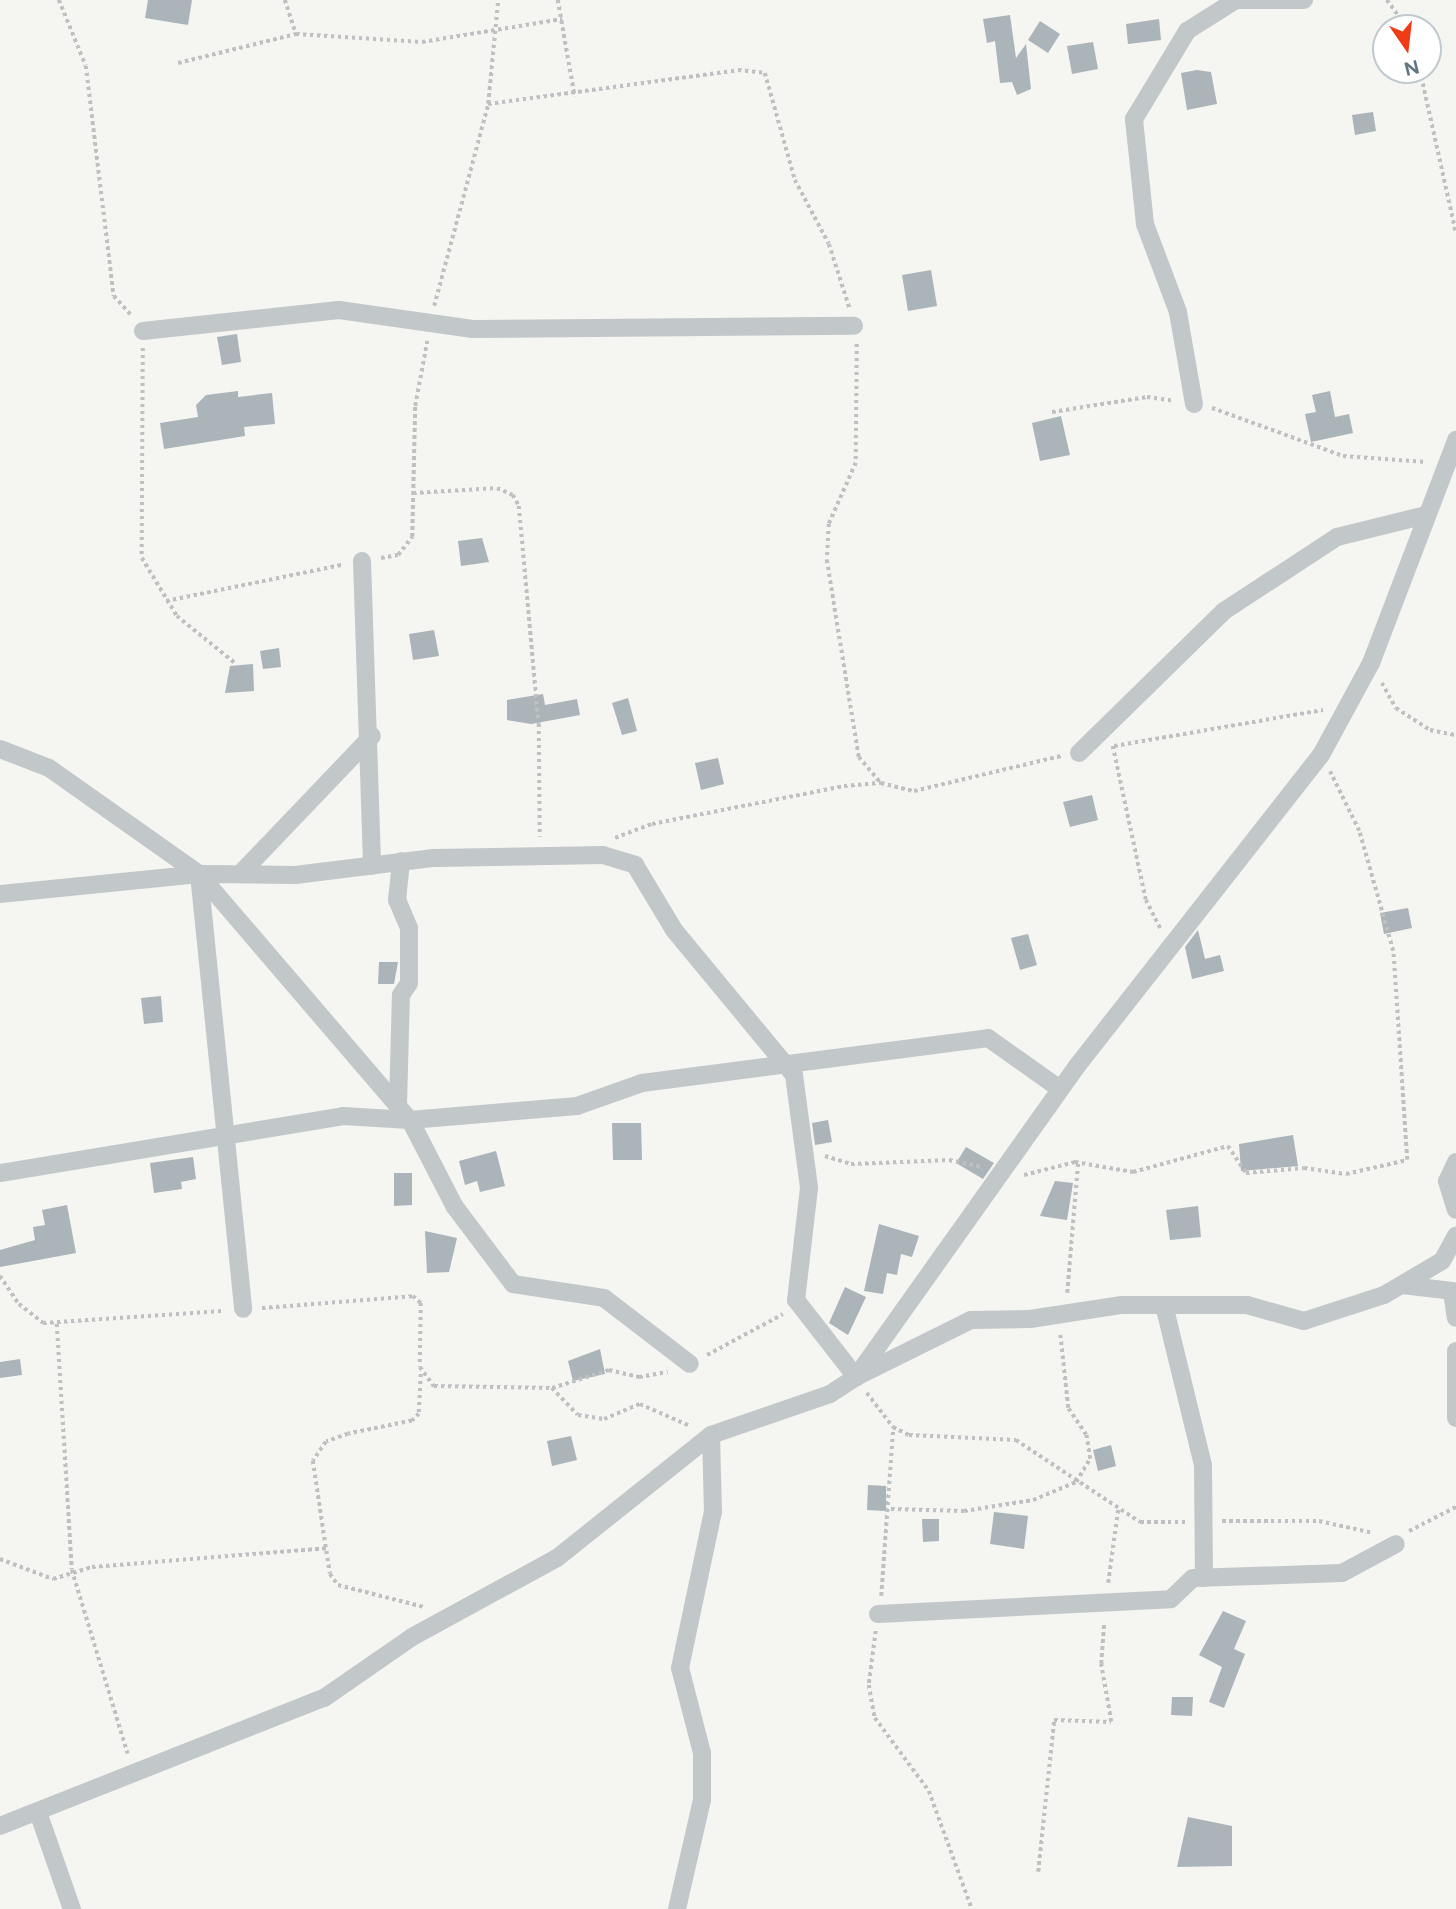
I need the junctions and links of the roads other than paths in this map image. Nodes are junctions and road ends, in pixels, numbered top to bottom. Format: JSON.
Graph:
{"nodes":[{"id":1,"x":1304,"y":0,"type":"edge"},
{"id":2,"x":854,"y":326,"type":"road end"},
{"id":3,"x":142,"y":331,"type":"dead end"},
{"id":4,"x":1194,"y":404,"type":"road end"},
{"id":5,"x":1456,"y":440,"type":"edge"},
{"id":6,"x":1426,"y":515,"type":"junction"},
{"id":7,"x":362,"y":561,"type":"road end"},
{"id":8,"x":372,"y":736,"type":"junction"},
{"id":9,"x":0,"y":749,"type":"edge"},
{"id":10,"x":1079,"y":753,"type":"road end"},
{"id":11,"x":401,"y":861,"type":"junction"},
{"id":12,"x":372,"y":866,"type":"junction"},
{"id":13,"x":242,"y":872,"type":"junction"},
{"id":14,"x":199,"y":874,"type":"junction"},
{"id":15,"x":0,"y":894,"type":"edge"},
{"id":16,"x":787,"y":1066,"type":"junction"},
{"id":17,"x":1060,"y":1089,"type":"junction"},
{"id":18,"x":398,"y":1106,"type":"junction"},
{"id":19,"x":410,"y":1120,"type":"junction"},
{"id":20,"x":226,"y":1136,"type":"junction"},
{"id":21,"x":1456,"y":1162,"type":"edge"},
{"id":22,"x":0,"y":1173,"type":"edge"},
{"id":23,"x":1456,"y":1210,"type":"edge"},
{"id":24,"x":1456,"y":1236,"type":"edge"},
{"id":25,"x":1402,"y":1285,"type":"junction"},
{"id":26,"x":1164,"y":1305,"type":"junction"},
{"id":27,"x":243,"y":1309,"type":"road end"},
{"id":28,"x":1456,"y":1318,"type":"edge"},
{"id":29,"x":1456,"y":1351,"type":"edge"},
{"id":30,"x":690,"y":1364,"type":"dead end"},
{"id":31,"x":856,"y":1377,"type":"junction"},
{"id":32,"x":1456,"y":1418,"type":"edge"},
{"id":33,"x":711,"y":1435,"type":"junction"},
{"id":34,"x":1394,"y":1537,"type":"road end"},
{"id":35,"x":1204,"y":1578,"type":"junction"},
{"id":36,"x":878,"y":1614,"type":"road end"},
{"id":37,"x":39,"y":1815,"type":"junction"},
{"id":38,"x":0,"y":1826,"type":"edge"},
{"id":39,"x":72,"y":1909,"type":"edge"},
{"id":40,"x":677,"y":1909,"type":"edge"}],
"edges":[{"from":1,"to":4,"type":"street"},
{"from":2,"to":3,"type":"street"},
{"from":5,"to":6,"type":"street"},
{"from":6,"to":10,"type":"street"},
{"from":6,"to":17,"type":"street"},
{"from":7,"to":8,"type":"street"},
{"from":8,"to":12,"type":"street"},
{"from":8,"to":13,"type":"street"},
{"from":9,"to":14,"type":"street"},
{"from":11,"to":12,"type":"street"},
{"from":11,"to":16,"type":"street"},
{"from":11,"to":18,"type":"street"},
{"from":12,"to":13,"type":"street"},
{"from":13,"to":14,"type":"street"},
{"from":14,"to":15,"type":"street"},
{"from":14,"to":18,"type":"street"},
{"from":14,"to":20,"type":"street"},
{"from":16,"to":17,"type":"street"},
{"from":16,"to":19,"type":"street"},
{"from":16,"to":31,"type":"street"},
{"from":17,"to":31,"type":"street"},
{"from":18,"to":19,"type":"street"},
{"from":19,"to":20,"type":"street"},
{"from":19,"to":30,"type":"street"},
{"from":20,"to":22,"type":"street"},
{"from":20,"to":27,"type":"street"},
{"from":21,"to":23,"type":"street"},
{"from":24,"to":25,"type":"street"},
{"from":25,"to":26,"type":"street"},
{"from":25,"to":28,"type":"street"},
{"from":26,"to":31,"type":"street"},
{"from":26,"to":35,"type":"street"},
{"from":29,"to":32,"type":"street"},
{"from":31,"to":33,"type":"street"},
{"from":33,"to":37,"type":"street"},
{"from":33,"to":40,"type":"street"},
{"from":34,"to":35,"type":"street"},
{"from":35,"to":36,"type":"street"},
{"from":37,"to":38,"type":"street"},
{"from":37,"to":39,"type":"street"}]}
